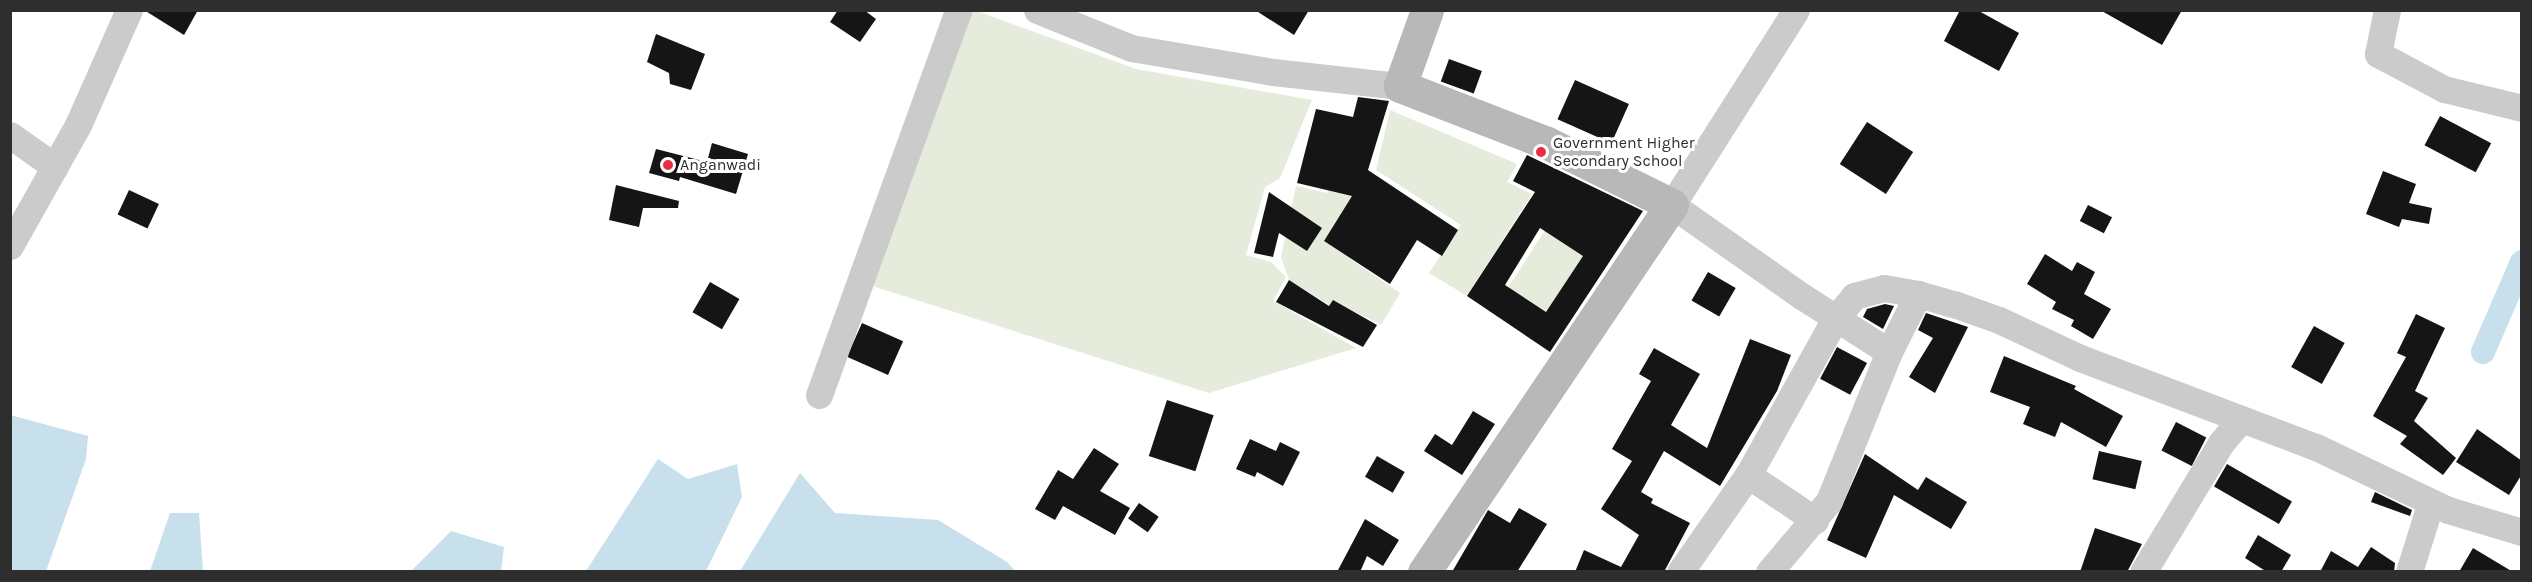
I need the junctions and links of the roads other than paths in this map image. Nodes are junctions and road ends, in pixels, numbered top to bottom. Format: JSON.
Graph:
{"nodes":[{"id":1,"x":129,"y":10,"type":"edge"},
{"id":2,"x":958,"y":10,"type":"edge"},
{"id":3,"x":1037,"y":10,"type":"edge"},
{"id":4,"x":1427,"y":10,"type":"edge"},
{"id":5,"x":1796,"y":10,"type":"edge"},
{"id":6,"x":2387,"y":10,"type":"edge"},
{"id":7,"x":1400,"y":86,"type":"junction"},
{"id":8,"x":2522,"y":108,"type":"edge"},
{"id":9,"x":10,"y":135,"type":"edge"},
{"id":10,"x":55,"y":167,"type":"junction"},
{"id":11,"x":1672,"y":205,"type":"junction"},
{"id":12,"x":10,"y":246,"type":"edge"},
{"id":13,"x":1918,"y":294,"type":"junction"},
{"id":14,"x":1835,"y":319,"type":"junction"},
{"id":15,"x":1889,"y":352,"type":"junction"},
{"id":16,"x":819,"y":395,"type":"dead end"},
{"id":17,"x":2241,"y":419,"type":"junction"},
{"id":18,"x":1748,"y":475,"type":"junction"},
{"id":19,"x":2431,"y":502,"type":"junction"},
{"id":20,"x":1815,"y":520,"type":"junction"},
{"id":21,"x":2522,"y":532,"type":"edge"},
{"id":22,"x":1424,"y":572,"type":"edge"},
{"id":23,"x":1680,"y":572,"type":"edge"},
{"id":24,"x":1768,"y":572,"type":"edge"},
{"id":25,"x":2143,"y":572,"type":"edge"},
{"id":26,"x":2409,"y":572,"type":"edge"}],
"edges":[{"from":1,"to":10,"type":"street"},
{"from":2,"to":16,"type":"street"},
{"from":3,"to":7,"type":"street"},
{"from":4,"to":7,"type":"street"},
{"from":5,"to":11,"type":"street"},
{"from":6,"to":8,"type":"street"},
{"from":7,"to":11,"type":"street"},
{"from":9,"to":10,"type":"street"},
{"from":10,"to":12,"type":"street"},
{"from":11,"to":14,"type":"street"},
{"from":11,"to":22,"type":"street"},
{"from":13,"to":14,"type":"street"},
{"from":13,"to":15,"type":"street"},
{"from":13,"to":17,"type":"street"},
{"from":14,"to":15,"type":"street"},
{"from":14,"to":18,"type":"street"},
{"from":15,"to":20,"type":"street"},
{"from":17,"to":19,"type":"street"},
{"from":17,"to":25,"type":"street"},
{"from":18,"to":20,"type":"street"},
{"from":18,"to":23,"type":"street"},
{"from":19,"to":21,"type":"street"},
{"from":19,"to":26,"type":"street"},
{"from":20,"to":24,"type":"street"}]}
